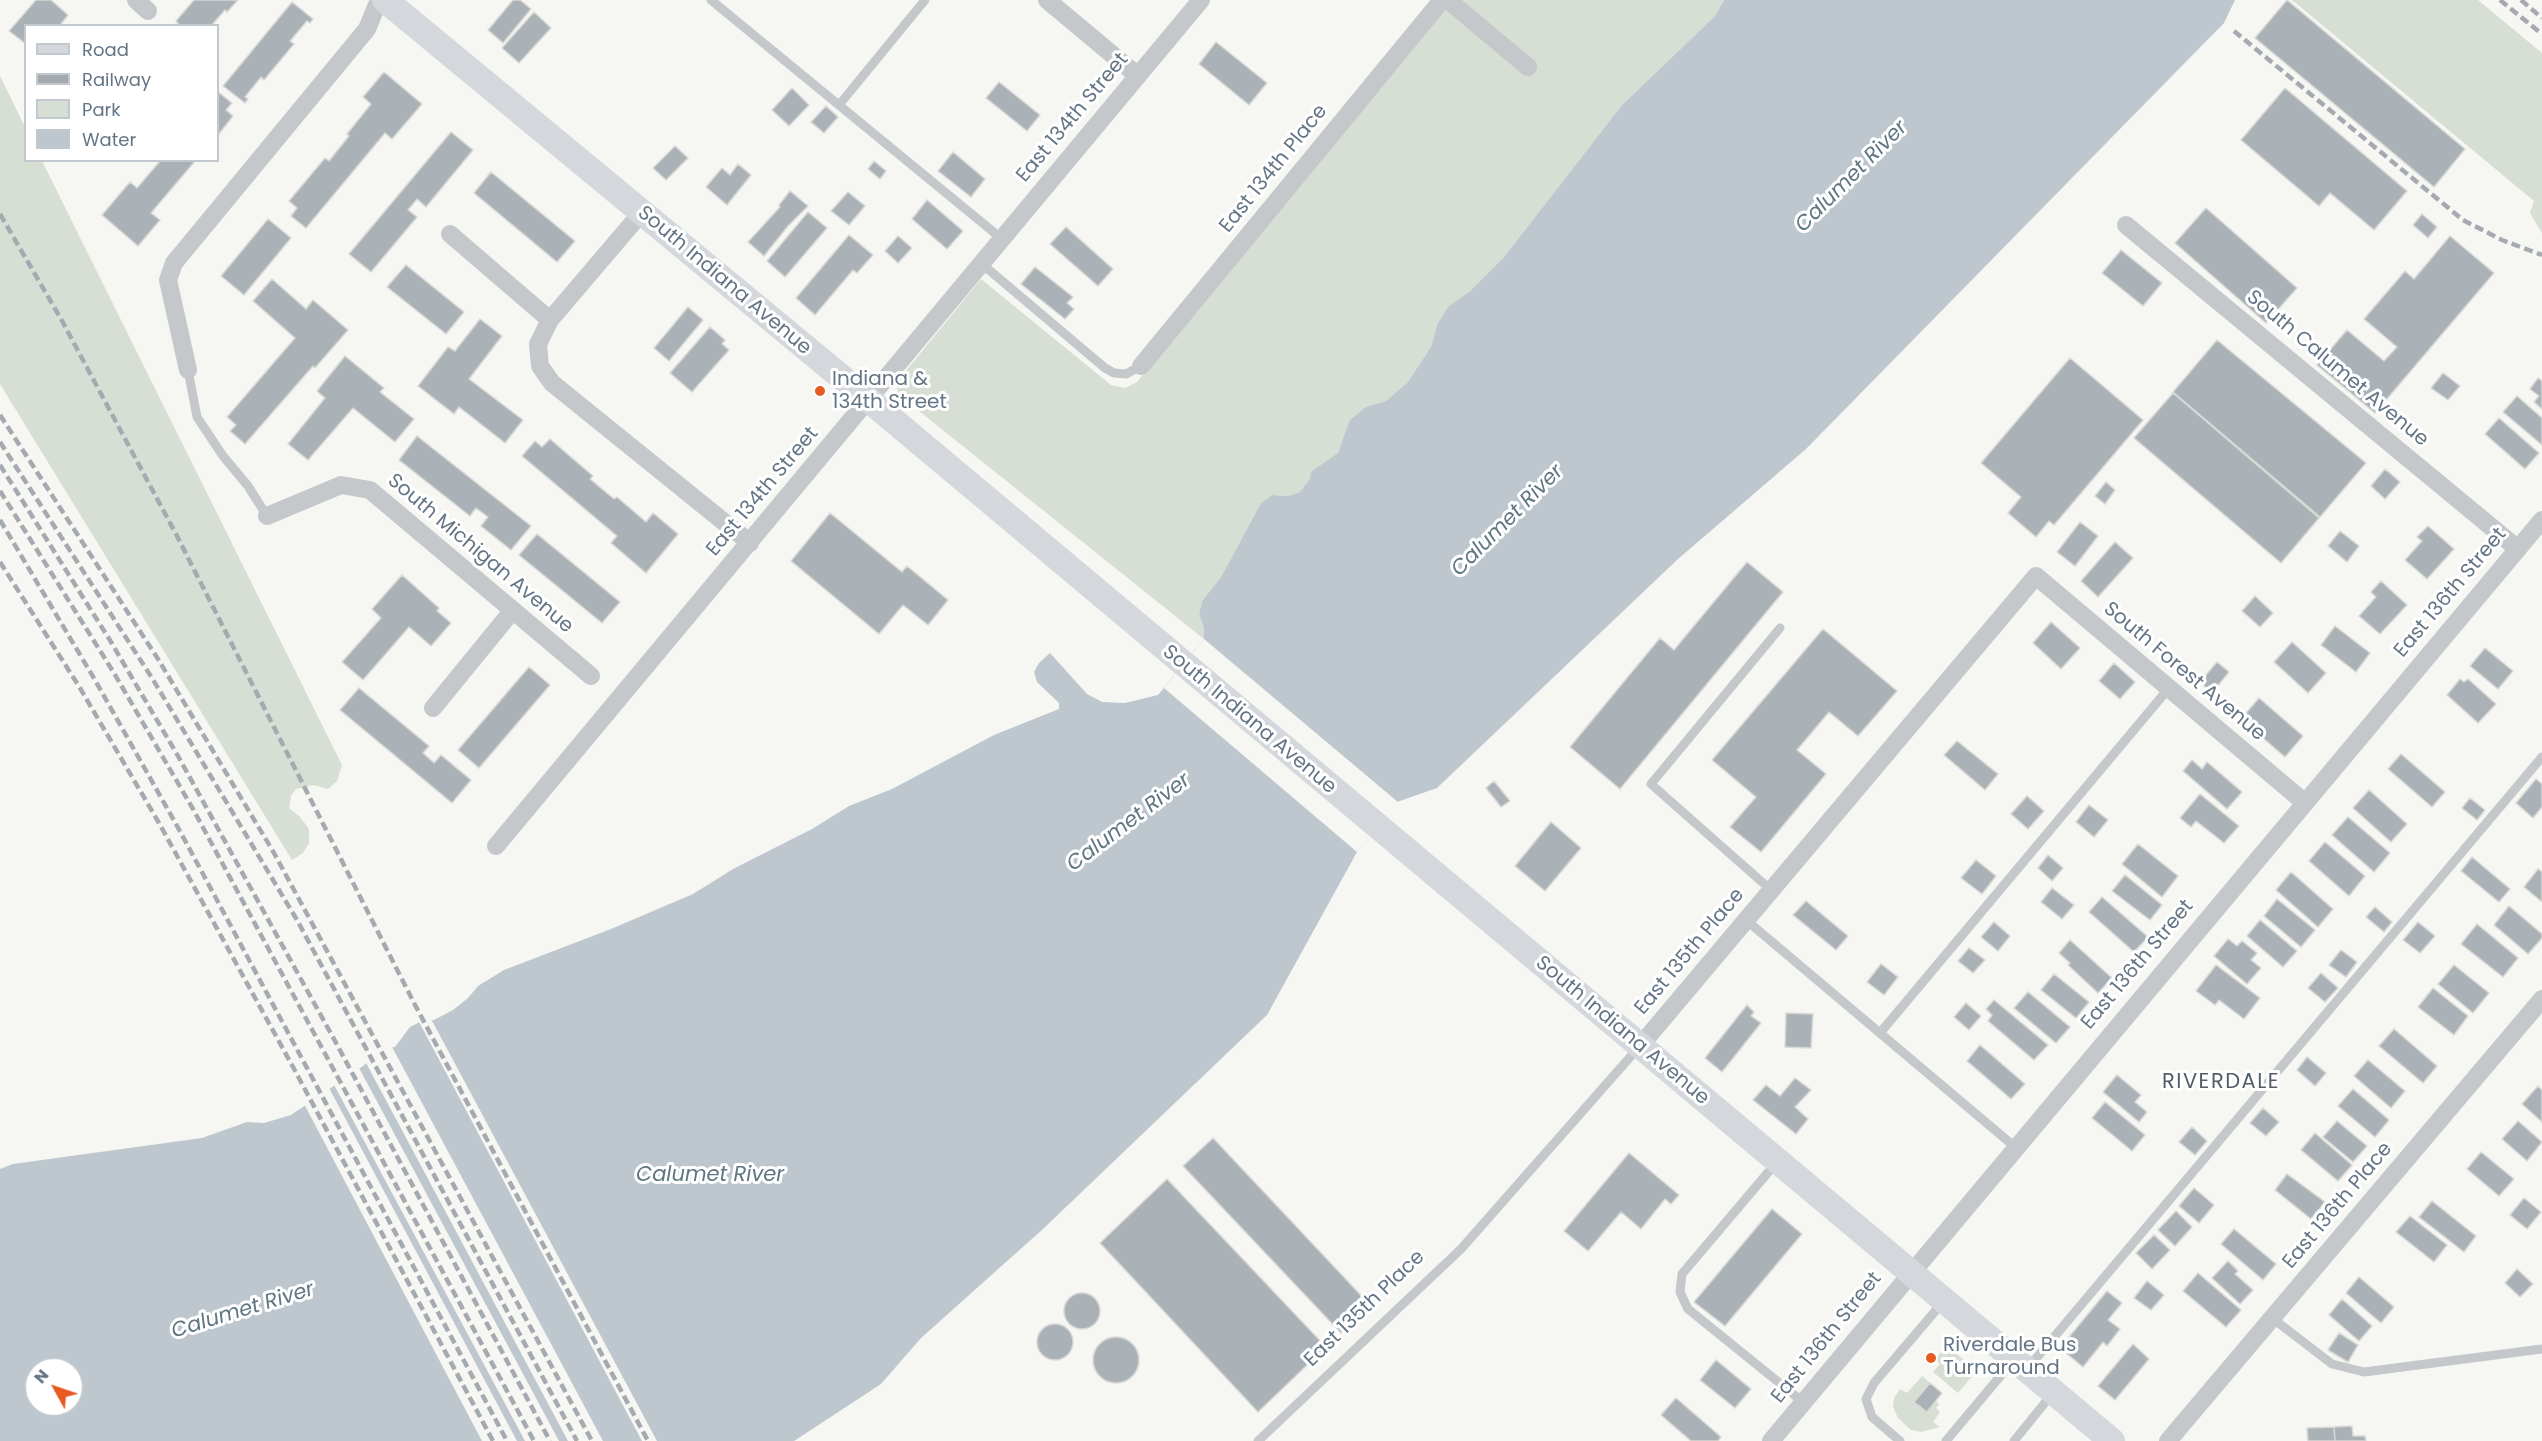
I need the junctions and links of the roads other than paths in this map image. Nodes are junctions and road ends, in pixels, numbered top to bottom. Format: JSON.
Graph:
{"nodes":[{"id":1,"x":379,"y":0,"type":"edge"},
{"id":2,"x":385,"y":0,"type":"edge"},
{"id":3,"x":711,"y":0,"type":"edge"},
{"id":4,"x":925,"y":0,"type":"edge"},
{"id":5,"x":1047,"y":0,"type":"edge"},
{"id":6,"x":1201,"y":0,"type":"edge"},
{"id":7,"x":1442,"y":0,"type":"edge"},
{"id":8,"x":1448,"y":0,"type":"edge"},
{"id":9,"x":1528,"y":67,"type":"dead end"},
{"id":10,"x":1138,"y":76,"type":"junction"},
{"id":11,"x":838,"y":105,"type":"junction"},
{"id":12,"x":642,"y":212,"type":"junction"},
{"id":13,"x":2126,"y":225,"type":"dead end"},
{"id":14,"x":450,"y":234,"type":"dead end"},
{"id":15,"x":1002,"y":239,"type":"junction"},
{"id":16,"x":982,"y":264,"type":"junction"},
{"id":17,"x":550,"y":320,"type":"junction"},
{"id":18,"x":1141,"y":366,"type":"joint"},
{"id":19,"x":188,"y":370,"type":"joint"},
{"id":20,"x":869,"y":400,"type":"junction"},
{"id":21,"x":267,"y":516,"type":"joint"},
{"id":22,"x":2542,"y":520,"type":"edge"},
{"id":23,"x":750,"y":543,"type":"junction"},
{"id":24,"x":2518,"y":549,"type":"junction"},
{"id":25,"x":2036,"y":576,"type":"joint"},
{"id":26,"x":513,"y":610,"type":"junction"},
{"id":27,"x":1780,"y":628,"type":"dead end"},
{"id":28,"x":591,"y":676,"type":"dead end"},
{"id":29,"x":2169,"y":688,"type":"junction"},
{"id":30,"x":433,"y":708,"type":"dead end"},
{"id":31,"x":2542,"y":757,"type":"edge"},
{"id":32,"x":2304,"y":802,"type":"junction"},
{"id":33,"x":496,"y":846,"type":"dead end"},
{"id":34,"x":1771,"y":890,"type":"junction"},
{"id":35,"x":1746,"y":920,"type":"junction"},
{"id":36,"x":2542,"y":999,"type":"edge"},
{"id":37,"x":1880,"y":1033,"type":"junction"},
{"id":38,"x":1640,"y":1046,"type":"junction"},
{"id":39,"x":2015,"y":1147,"type":"junction"},
{"id":40,"x":1778,"y":1161,"type":"junction"},
{"id":41,"x":1911,"y":1272,"type":"junction"},
{"id":42,"x":1945,"y":1301,"type":"junction"},
{"id":43,"x":2272,"y":1318,"type":"junction"},
{"id":44,"x":2542,"y":1349,"type":"edge"},
{"id":45,"x":2021,"y":1364,"type":"junction"},
{"id":46,"x":2053,"y":1392,"type":"junction"},
{"id":47,"x":1803,"y":1402,"type":"junction"},
{"id":48,"x":1258,"y":1441,"type":"edge"},
{"id":49,"x":1771,"y":1441,"type":"edge"},
{"id":50,"x":1900,"y":1441,"type":"edge"},
{"id":51,"x":1946,"y":1441,"type":"edge"},
{"id":52,"x":2014,"y":1441,"type":"edge"},
{"id":53,"x":2112,"y":1441,"type":"edge"},
{"id":54,"x":2168,"y":1441,"type":"edge"}],
"edges":[{"from":1,"to":19,"type":"street"},
{"from":2,"to":12,"type":"main road","name":"South Indiana Avenue"},
{"from":3,"to":11,"type":"lane"},
{"from":4,"to":11,"type":"lane"},
{"from":5,"to":10,"type":"street"},
{"from":6,"to":10,"type":"street","name":"East 134th Street"},
{"from":7,"to":18,"type":"street","name":"East 134th Place"},
{"from":8,"to":9,"type":"street"},
{"from":10,"to":15,"type":"street","name":"East 134th Street"},
{"from":11,"to":15,"type":"lane"},
{"from":12,"to":17,"type":"street"},
{"from":12,"to":20,"type":"main road","name":"South Indiana Avenue"},
{"from":13,"to":24,"type":"street","name":"South Calumet Avenue"},
{"from":14,"to":17,"type":"street"},
{"from":15,"to":16,"type":"street","name":"East 134th Street"},
{"from":16,"to":18,"type":"lane"},
{"from":16,"to":20,"type":"street","name":"East 134th Street"},
{"from":17,"to":23,"type":"street"},
{"from":19,"to":21,"type":"lane"},
{"from":20,"to":23,"type":"street","name":"East 134th Street"},
{"from":20,"to":38,"type":"main road","name":"South Indiana Avenue"},
{"from":21,"to":26,"type":"street","name":"South Michigan Avenue"},
{"from":22,"to":24,"type":"street","name":"East 136th Street"},
{"from":23,"to":33,"type":"street","name":"East 134th Street"},
{"from":24,"to":32,"type":"street","name":"East 136th Street"},
{"from":25,"to":29,"type":"street","name":"South Forest Avenue"},
{"from":25,"to":34,"type":"street","name":"East 135th Place"},
{"from":26,"to":28,"type":"street","name":"South Michigan Avenue"},
{"from":26,"to":30,"type":"street"},
{"from":27,"to":34,"type":"lane"},
{"from":29,"to":32,"type":"street","name":"South Forest Avenue"},
{"from":29,"to":37,"type":"lane"},
{"from":31,"to":45,"type":"lane"},
{"from":32,"to":39,"type":"street","name":"East 136th Street"},
{"from":34,"to":35,"type":"street","name":"East 135th Place"},
{"from":35,"to":37,"type":"lane"},
{"from":35,"to":38,"type":"street","name":"East 135th Place"},
{"from":36,"to":43,"type":"street","name":"East 136th Place"},
{"from":37,"to":39,"type":"lane"},
{"from":38,"to":40,"type":"main road","name":"South Indiana Avenue"},
{"from":38,"to":48,"type":"lane","name":"East 135th Place"},
{"from":39,"to":41,"type":"street","name":"East 136th Street"},
{"from":40,"to":41,"type":"main road","name":"South Indiana Avenue"},
{"from":40,"to":47,"type":"lane"},
{"from":41,"to":42,"type":"main road","name":"South Indiana Avenue"},
{"from":41,"to":47,"type":"street","name":"East 136th Street"},
{"from":42,"to":45,"type":"main road","name":"South Indiana Avenue"},
{"from":42,"to":50,"type":"lane"},
{"from":43,"to":44,"type":"lane"},
{"from":43,"to":54,"type":"street","name":"East 136th Place"},
{"from":45,"to":46,"type":"main road","name":"South Indiana Avenue"},
{"from":45,"to":51,"type":"lane"},
{"from":46,"to":52,"type":"lane"},
{"from":46,"to":53,"type":"main road","name":"South Indiana Avenue"},
{"from":47,"to":49,"type":"street","name":"East 136th Street"}]}
